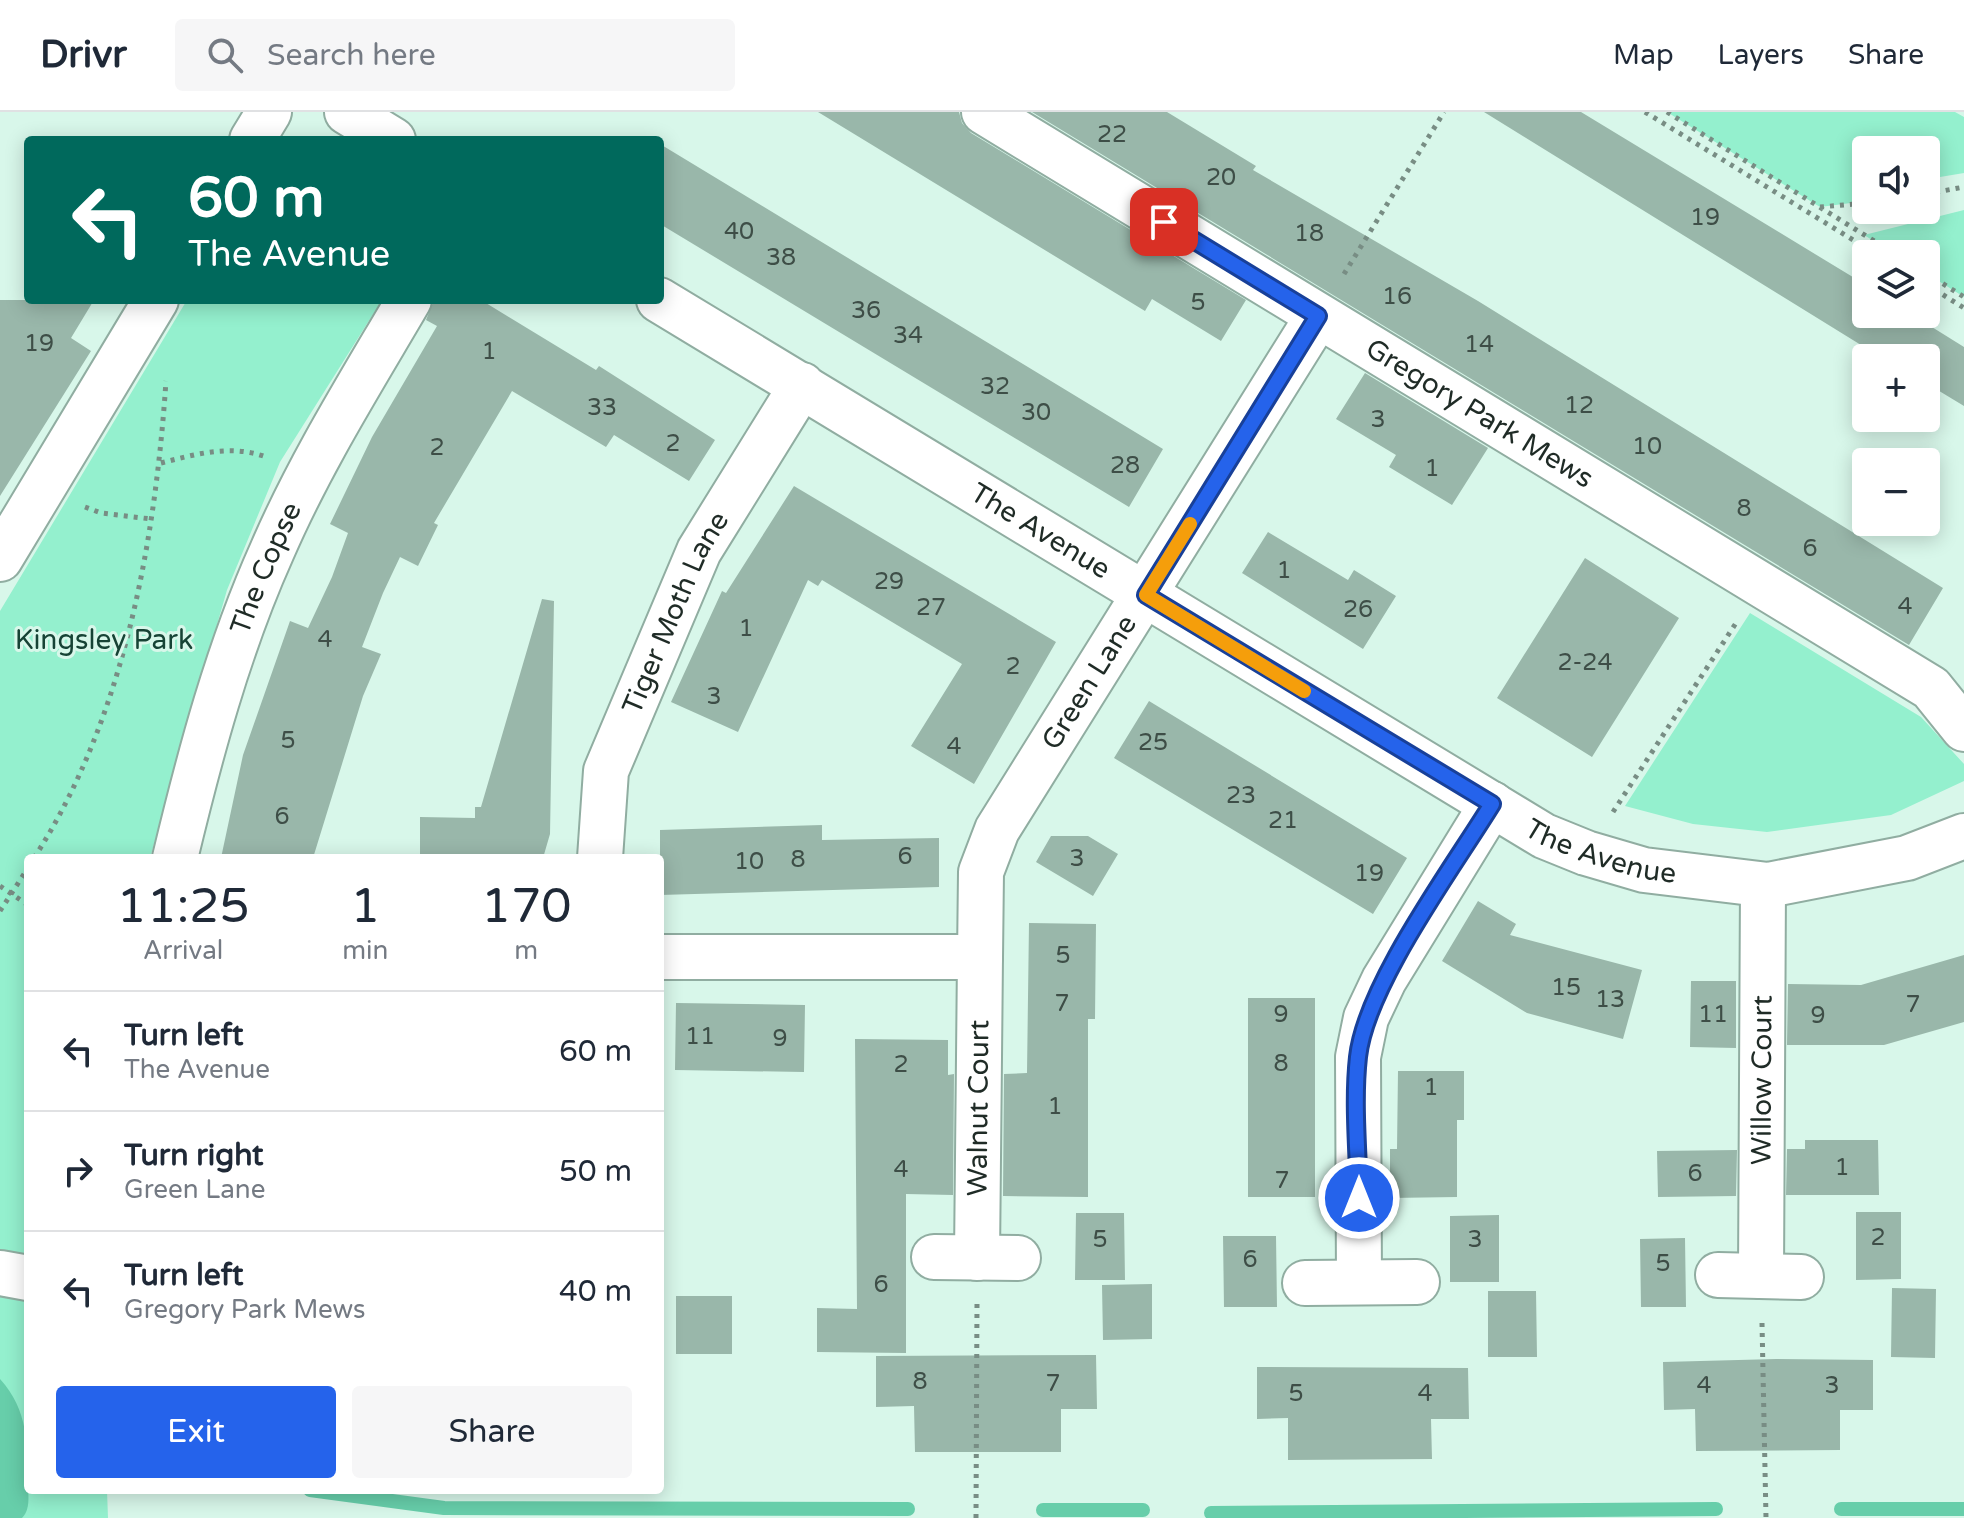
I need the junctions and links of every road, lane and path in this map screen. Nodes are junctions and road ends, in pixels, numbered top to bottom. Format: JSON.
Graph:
{"nodes":[{"id":1,"x":269,"y":112,"type":"edge"},
{"id":2,"x":347,"y":112,"type":"edge"},
{"id":3,"x":984,"y":112,"type":"edge"},
{"id":4,"x":1444,"y":112,"type":"edge"},
{"id":5,"x":1645,"y":112,"type":"edge"},
{"id":6,"x":1667,"y":112,"type":"edge"},
{"id":7,"x":397,"y":130,"type":"edge"},
{"id":8,"x":254,"y":136,"type":"edge"},
{"id":9,"x":1964,"y":187,"type":"edge"},
{"id":10,"x":1940,"y":191,"type":"edge"},
{"id":11,"x":1852,"y":205,"type":"edge"},
{"id":12,"x":1820,"y":207,"type":"junction"},
{"id":13,"x":1853,"y":240,"type":"edge"},
{"id":14,"x":1873,"y":240,"type":"edge"},
{"id":15,"x":1940,"y":282,"type":"edge"},
{"id":16,"x":1940,"y":293,"type":"edge"},
{"id":17,"x":1964,"y":297,"type":"edge"},
{"id":18,"x":664,"y":303,"type":"edge"},
{"id":19,"x":154,"y":304,"type":"edge"},
{"id":20,"x":407,"y":304,"type":"edge"},
{"id":21,"x":1964,"y":308,"type":"edge"},
{"id":22,"x":1318,"y":316,"type":"junction"},
{"id":23,"x":167,"y":372,"type":"dead end"},
{"id":24,"x":802,"y":385,"type":"junction"},
{"id":25,"x":161,"y":463,"type":"junction"},
{"id":26,"x":307,"y":476,"type":"junction"},
{"id":27,"x":45,"y":486,"type":"junction"},
{"id":28,"x":151,"y":519,"type":"junction"},
{"id":29,"x":0,"y":559,"type":"edge"},
{"id":30,"x":1761,"y":585,"type":"junction"},
{"id":31,"x":1146,"y":595,"type":"junction"},
{"id":32,"x":1964,"y":729,"type":"edge"},
{"id":33,"x":1492,"y":804,"type":"junction"},
{"id":34,"x":1964,"y":836,"type":"edge"},
{"id":35,"x":1586,"y":853,"type":"junction"},
{"id":36,"x":37,"y":854,"type":"edge"},
{"id":37,"x":176,"y":854,"type":"edge"},
{"id":38,"x":600,"y":854,"type":"edge"},
{"id":39,"x":24,"y":874,"type":"edge"},
{"id":40,"x":1763,"y":885,"type":"junction"},
{"id":41,"x":0,"y":886,"type":"edge"},
{"id":42,"x":11,"y":894,"type":"junction"},
{"id":43,"x":24,"y":902,"type":"edge"},
{"id":44,"x":0,"y":911,"type":"edge"},
{"id":45,"x":664,"y":957,"type":"edge"},
{"id":46,"x":980,"y":957,"type":"junction"},
{"id":47,"x":934,"y":1257,"type":"dead end"},
{"id":48,"x":998,"y":1258,"type":"junction"},
{"id":49,"x":0,"y":1273,"type":"edge"},
{"id":50,"x":1718,"y":1275,"type":"dead end"},
{"id":51,"x":1781,"y":1276,"type":"junction"},
{"id":52,"x":24,"y":1277,"type":"edge"},
{"id":53,"x":1359,"y":1282,"type":"junction"},
{"id":54,"x":1417,"y":1282,"type":"dead end"},
{"id":55,"x":1305,"y":1283,"type":"dead end"},
{"id":56,"x":976,"y":1518,"type":"edge"},
{"id":57,"x":1766,"y":1518,"type":"edge"}],
"edges":[{"from":1,"to":8,"type":"street"},
{"from":2,"to":7,"type":"street"},
{"from":3,"to":22,"type":"street","name":"Gregory Park Mews"},
{"from":4,"to":22,"type":"path"},
{"from":5,"to":13,"type":"path"},
{"from":6,"to":12,"type":"path"},
{"from":9,"to":10,"type":"path"},
{"from":11,"to":12,"type":"path"},
{"from":12,"to":14,"type":"path"},
{"from":15,"to":17,"type":"path"},
{"from":16,"to":21,"type":"path"},
{"from":18,"to":24,"type":"street","name":"The Avenue"},
{"from":19,"to":27,"type":"street"},
{"from":20,"to":26,"type":"street","name":"The Copse"},
{"from":22,"to":30,"type":"street","name":"Gregory Park Mews"},
{"from":22,"to":31,"type":"street","name":"Green Lane"},
{"from":23,"to":25,"type":"path"},
{"from":24,"to":31,"type":"street","name":"The Avenue"},
{"from":24,"to":38,"type":"street","name":"Tiger Moth Lane"},
{"from":25,"to":26,"type":"path"},
{"from":25,"to":28,"type":"path"},
{"from":26,"to":37,"type":"street","name":"The Copse"},
{"from":27,"to":28,"type":"path"},
{"from":27,"to":29,"type":"street"},
{"from":28,"to":36,"type":"path"},
{"from":30,"to":32,"type":"street","name":"Gregory Park Mews"},
{"from":30,"to":35,"type":"path"},
{"from":31,"to":33,"type":"street","name":"The Avenue"},
{"from":31,"to":46,"type":"street","name":"Green Lane"},
{"from":33,"to":35,"type":"street","name":"The Avenue"},
{"from":33,"to":53,"type":"street"},
{"from":34,"to":40,"type":"street","name":"The Avenue"},
{"from":35,"to":40,"type":"street","name":"The Avenue"},
{"from":39,"to":42,"type":"path"},
{"from":40,"to":51,"type":"street","name":"Willow Court"},
{"from":41,"to":42,"type":"path"},
{"from":42,"to":43,"type":"path"},
{"from":42,"to":44,"type":"path"},
{"from":45,"to":46,"type":"street"},
{"from":46,"to":48,"type":"street","name":"Walnut Court"},
{"from":47,"to":48,"type":"street"},
{"from":48,"to":56,"type":"path"},
{"from":49,"to":52,"type":"street"},
{"from":50,"to":51,"type":"street"},
{"from":51,"to":57,"type":"path"},
{"from":53,"to":54,"type":"street"},
{"from":53,"to":55,"type":"street"}]}
